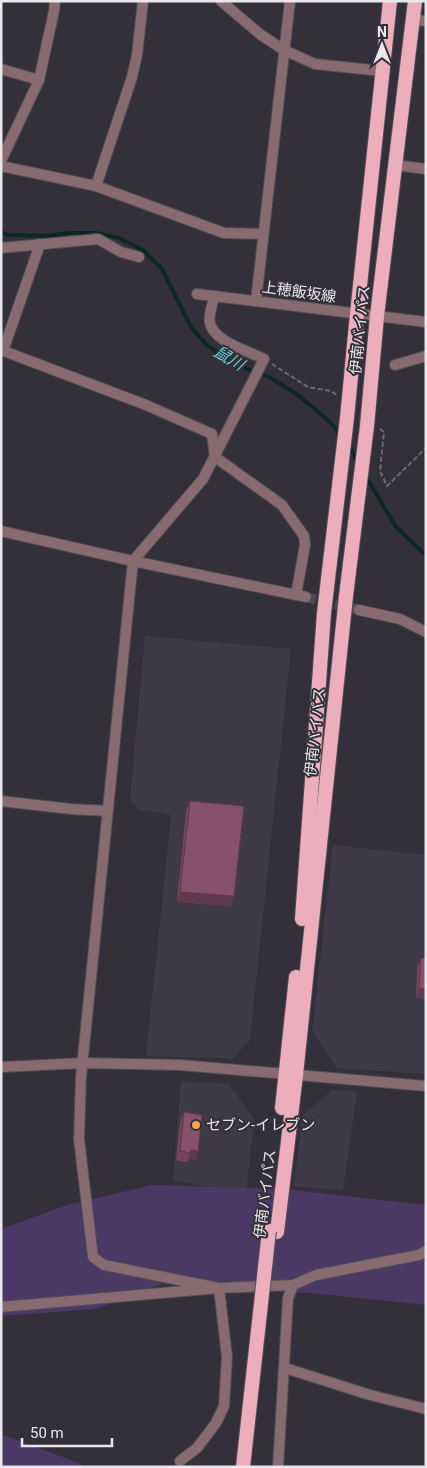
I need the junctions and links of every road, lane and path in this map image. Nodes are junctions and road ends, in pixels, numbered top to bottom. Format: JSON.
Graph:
{"nodes":[{"id":1,"x":55,"y":1,"type":"edge"},
{"id":2,"x":143,"y":1,"type":"edge"},
{"id":3,"x":221,"y":1,"type":"edge"},
{"id":4,"x":290,"y":1,"type":"edge"},
{"id":5,"x":390,"y":1,"type":"edge"},
{"id":6,"x":415,"y":1,"type":"edge"},
{"id":7,"x":419,"y":21,"type":"edge"},
{"id":8,"x":284,"y":50,"type":"junction"},
{"id":9,"x":1,"y":68,"type":"edge"},
{"id":10,"x":382,"y":71,"type":"junction"},
{"id":11,"x":39,"y":80,"type":"junction"},
{"id":12,"x":1,"y":161,"type":"edge"},
{"id":13,"x":395,"y":165,"type":"junction"},
{"id":14,"x":1,"y":166,"type":"edge"},
{"id":15,"x":426,"y":169,"type":"edge"},
{"id":16,"x":96,"y":186,"type":"junction"},
{"id":17,"x":263,"y":234,"type":"junction"},
{"id":18,"x":40,"y":244,"type":"junction"},
{"id":19,"x":1,"y":248,"type":"edge"},
{"id":20,"x":138,"y":257,"type":"dead end"},
{"id":21,"x":197,"y":294,"type":"dead end"},
{"id":22,"x":214,"y":296,"type":"junction"},
{"id":23,"x":256,"y":301,"type":"junction"},
{"id":24,"x":357,"y":314,"type":"junction"},
{"id":25,"x":377,"y":316,"type":"junction"},
{"id":26,"x":426,"y":322,"type":"edge"},
{"id":27,"x":2,"y":350,"type":"edge"},
{"id":28,"x":426,"y":356,"type":"edge"},
{"id":29,"x":395,"y":365,"type":"dead end"},
{"id":30,"x":215,"y":457,"type":"junction"},
{"id":31,"x":1,"y":531,"type":"edge"},
{"id":32,"x":133,"y":561,"type":"junction"},
{"id":33,"x":359,"y":610,"type":"tunnel mouth"},
{"id":34,"x":426,"y":632,"type":"edge"},
{"id":35,"x":1,"y":802,"type":"edge"},
{"id":36,"x":108,"y":811,"type":"junction"},
{"id":37,"x":84,"y":1062,"type":"junction"},
{"id":38,"x":1,"y":1066,"type":"edge"},
{"id":39,"x":291,"y":1075,"type":"junction"},
{"id":40,"x":426,"y":1086,"type":"edge"},
{"id":41,"x":273,"y":1232,"type":"junction"},
{"id":42,"x":426,"y":1251,"type":"edge"},
{"id":43,"x":293,"y":1285,"type":"junction"},
{"id":44,"x":220,"y":1288,"type":"junction"},
{"id":45,"x":1,"y":1307,"type":"edge"},
{"id":46,"x":285,"y":1368,"type":"junction"},
{"id":47,"x":426,"y":1409,"type":"edge"},
{"id":48,"x":180,"y":1461,"type":"dead end"},
{"id":49,"x":243,"y":1467,"type":"edge"},
{"id":50,"x":249,"y":1467,"type":"edge"},
{"id":51,"x":278,"y":1467,"type":"edge"}],
"edges":[{"from":1,"to":11,"type":"street"},
{"from":2,"to":16,"type":"street"},
{"from":3,"to":8,"type":"street"},
{"from":4,"to":8,"type":"street"},
{"from":5,"to":10,"type":"highway","name":"伊南バイパス"},
{"from":6,"to":7,"type":"highway","name":"伊南バイパス"},
{"from":7,"to":13,"type":"highway","name":"伊南バイパス"},
{"from":8,"to":10,"type":"street"},
{"from":8,"to":17,"type":"street"},
{"from":9,"to":11,"type":"street"},
{"from":10,"to":24,"type":"highway","name":"伊南バイパス"},
{"from":11,"to":12,"type":"street"},
{"from":13,"to":15,"type":"street"},
{"from":13,"to":25,"type":"highway","name":"伊南バイパス"},
{"from":14,"to":16,"type":"street"},
{"from":16,"to":17,"type":"street"},
{"from":17,"to":23,"type":"street"},
{"from":18,"to":19,"type":"street"},
{"from":18,"to":20,"type":"street"},
{"from":18,"to":27,"type":"street"},
{"from":21,"to":22,"type":"street","name":"上穂飯坂線"},
{"from":22,"to":23,"type":"street","name":"上穂飯坂線"},
{"from":22,"to":30,"type":"street"},
{"from":23,"to":24,"type":"street","name":"上穂飯坂線"},
{"from":24,"to":25,"type":"street","name":"上穂飯坂線"},
{"from":24,"to":39,"type":"highway","name":"伊南バイパス"},
{"from":25,"to":26,"type":"street","name":"上穂飯坂線"},
{"from":25,"to":39,"type":"highway","name":"伊南バイパス"},
{"from":27,"to":30,"type":"street"},
{"from":28,"to":29,"type":"street"},
{"from":30,"to":32,"type":"street"},
{"from":30,"to":32,"type":"street"},
{"from":31,"to":32,"type":"street"},
{"from":32,"to":36,"type":"street"},
{"from":33,"to":34,"type":"street"},
{"from":35,"to":36,"type":"street"},
{"from":36,"to":37,"type":"street"},
{"from":37,"to":38,"type":"street"},
{"from":37,"to":39,"type":"street"},
{"from":37,"to":44,"type":"street"},
{"from":39,"to":40,"type":"street"},
{"from":39,"to":41,"type":"highway","name":"伊南バイパス"},
{"from":41,"to":49,"type":"highway","name":"伊南バイパス","bridge":true},
{"from":41,"to":50,"type":"highway","name":"伊南バイパス"},
{"from":42,"to":43,"type":"street"},
{"from":43,"to":44,"type":"street"},
{"from":43,"to":46,"type":"street"},
{"from":44,"to":45,"type":"street"},
{"from":44,"to":48,"type":"street"},
{"from":46,"to":47,"type":"street"},
{"from":46,"to":51,"type":"street"}]}
